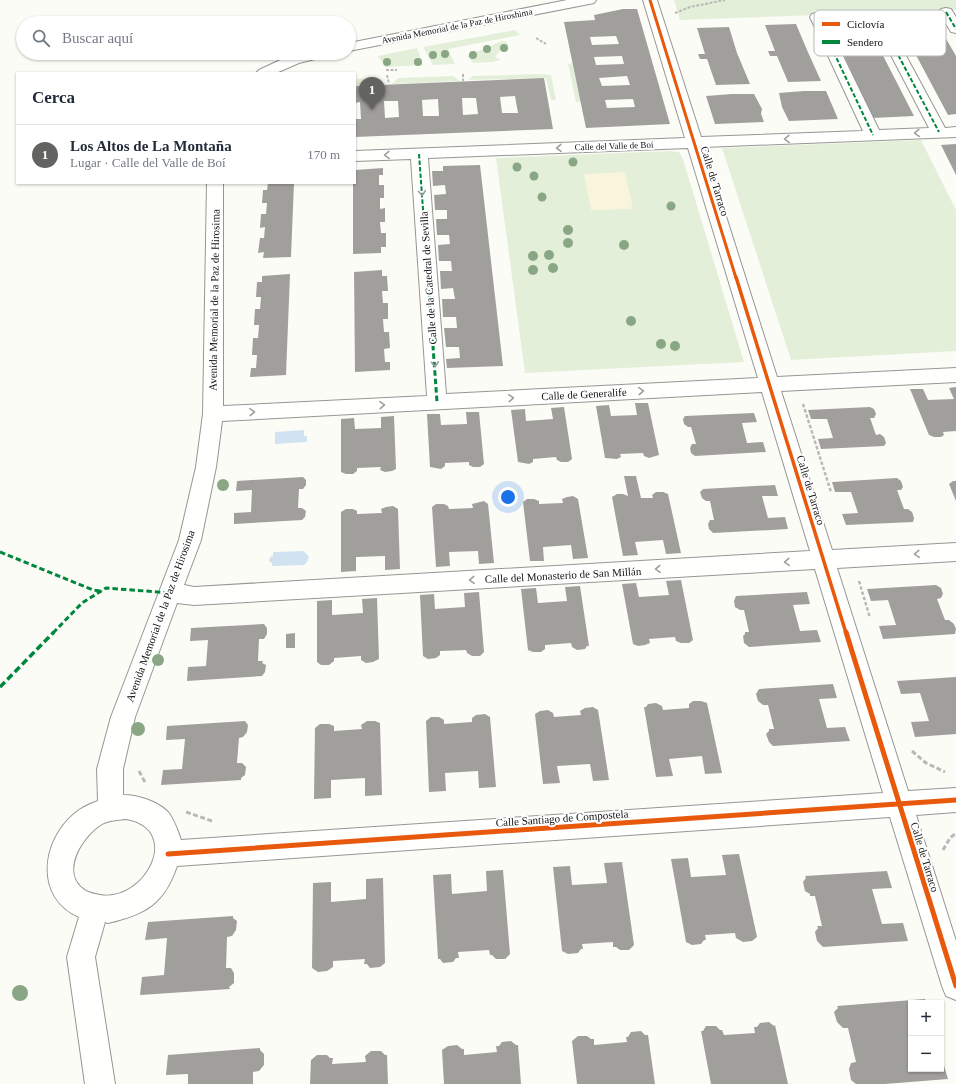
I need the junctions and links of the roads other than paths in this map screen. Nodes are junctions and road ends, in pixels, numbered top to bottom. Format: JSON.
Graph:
{"nodes":[{"id":1,"x":589,"y":0,"type":"edge"},
{"id":2,"x":650,"y":0,"type":"edge"},
{"id":3,"x":946,"y":12,"type":"dead end"},
{"id":4,"x":956,"y":28,"type":"edge"},
{"id":5,"x":356,"y":46,"type":"edge"},
{"id":6,"x":836,"y":56,"type":"edge"},
{"id":7,"x":899,"y":56,"type":"edge"},
{"id":8,"x":292,"y":60,"type":"edge"},
{"id":9,"x":266,"y":72,"type":"edge"},
{"id":10,"x":939,"y":132,"type":"junction"},
{"id":11,"x":956,"y":132,"type":"edge"},
{"id":12,"x":873,"y":135,"type":"junction"},
{"id":13,"x":694,"y":142,"type":"junction"},
{"id":14,"x":419,"y":154,"type":"junction"},
{"id":15,"x":356,"y":156,"type":"edge"},
{"id":16,"x":215,"y":184,"type":"edge"},
{"id":17,"x":956,"y":375,"type":"edge"},
{"id":18,"x":769,"y":385,"type":"junction"},
{"id":19,"x":438,"y":402,"type":"junction"},
{"id":20,"x":213,"y":414,"type":"junction"},
{"id":21,"x":956,"y":552,"type":"edge"},
{"id":22,"x":824,"y":560,"type":"junction"},
{"id":23,"x":171,"y":593,"type":"junction"},
{"id":24,"x":956,"y":800,"type":"edge"},
{"id":25,"x":900,"y":804,"type":"junction"},
{"id":26,"x":110,"y":809,"type":"junction"},
{"id":27,"x":168,"y":854,"type":"junction"},
{"id":28,"x":95,"y":910,"type":"junction"},
{"id":29,"x":956,"y":986,"type":"edge"},
{"id":30,"x":100,"y":1084,"type":"edge"}],
"edges":[{"from":1,"to":5,"type":"street","name":"Avenida Memorial de la Paz de Hiroshima"},
{"from":2,"to":13,"type":"street","name":"Calle de Tarraco"},
{"from":3,"to":4,"type":"street"},
{"from":6,"to":12,"type":"street"},
{"from":7,"to":10,"type":"street"},
{"from":8,"to":9,"type":"street"},
{"from":10,"to":11,"type":"street","name":"Calle del Valle de Boí"},
{"from":10,"to":12,"type":"street","name":"Calle del Valle de Boí","one_way":true},
{"from":12,"to":13,"type":"street","name":"Calle del Valle de Boí","one_way":true},
{"from":13,"to":14,"type":"street","name":"Calle del Valle de Boí","one_way":true},
{"from":13,"to":18,"type":"street","name":"Calle de Tarraco"},
{"from":14,"to":15,"type":"street","name":"Calle del Valle de Boí","one_way":true},
{"from":14,"to":19,"type":"street","name":"Calle de la Catedral de Sevilla","one_way":true},
{"from":16,"to":20,"type":"street","name":"Avenida Memorial de la Paz de Hirosima"},
{"from":17,"to":18,"type":"street","name":"Calle de Generalife"},
{"from":19,"to":18,"type":"street","name":"Calle de Generalife","one_way":true},
{"from":18,"to":22,"type":"street","name":"Calle de Tarraco"},
{"from":20,"to":19,"type":"street","name":"Calle de Generalife","one_way":true},
{"from":20,"to":23,"type":"street","name":"Avenida Memorial de la Paz de Hirosima"},
{"from":21,"to":22,"type":"street","name":"Calle del Monasterio de San Millán","one_way":true},
{"from":22,"to":23,"type":"street","name":"Calle del Monasterio de San Millán","one_way":true},
{"from":22,"to":25,"type":"street","name":"Calle de Tarraco"},
{"from":23,"to":26,"type":"street","name":"Avenida Memorial de la Paz de Hirosima"},
{"from":24,"to":25,"type":"street","name":"Calle Santiago de Compostela"},
{"from":25,"to":27,"type":"street","name":"Calle Santiago de Compostela"},
{"from":25,"to":29,"type":"street","name":"Calle de Tarraco"},
{"from":26,"to":27,"type":"street"},
{"from":26,"to":28,"type":"street"},
{"from":27,"to":28,"type":"street"},
{"from":28,"to":30,"type":"street"}]}
